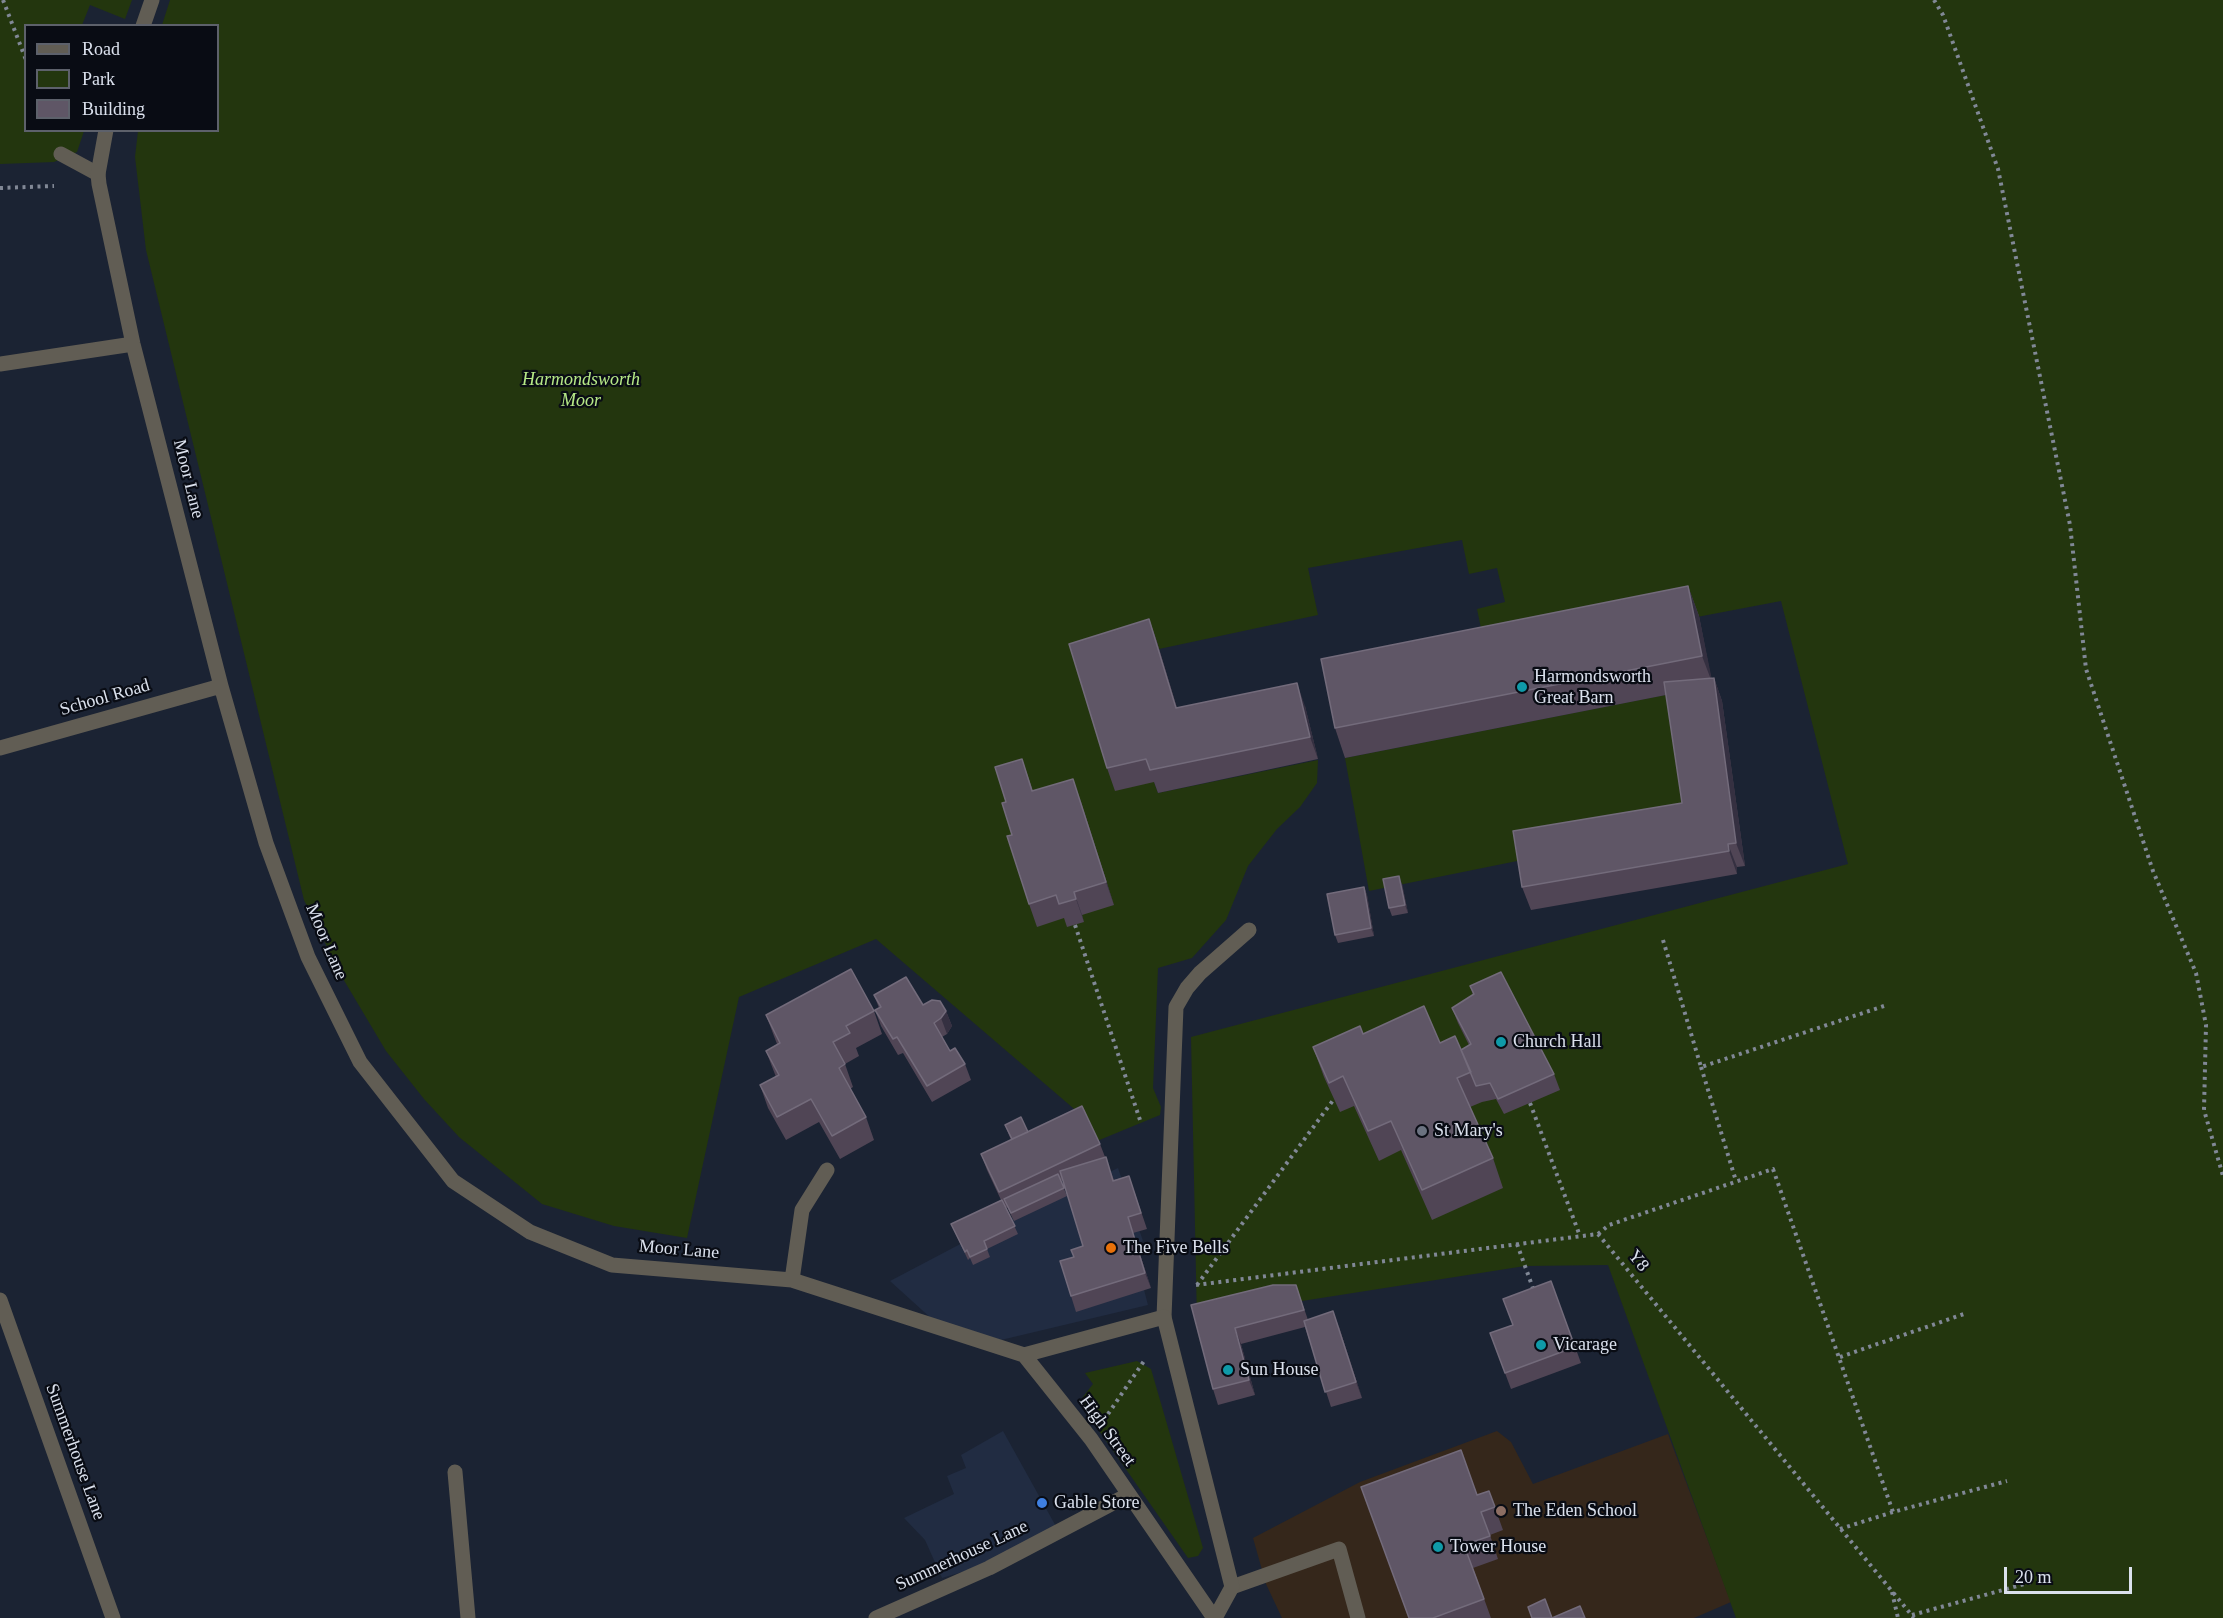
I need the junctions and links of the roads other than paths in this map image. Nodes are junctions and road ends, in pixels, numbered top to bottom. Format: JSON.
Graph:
{"nodes":[{"id":1,"x":152,"y":0,"type":"edge"},
{"id":2,"x":143,"y":24,"type":"edge"},
{"id":3,"x":106,"y":132,"type":"edge"},
{"id":4,"x":61,"y":154,"type":"dead end"},
{"id":5,"x":99,"y":179,"type":"junction"},
{"id":6,"x":133,"y":344,"type":"junction"},
{"id":7,"x":0,"y":364,"type":"edge"},
{"id":8,"x":221,"y":686,"type":"junction"},
{"id":9,"x":0,"y":748,"type":"edge"},
{"id":10,"x":1249,"y":930,"type":"dead end"},
{"id":11,"x":827,"y":1170,"type":"dead end"},
{"id":12,"x":792,"y":1280,"type":"junction"},
{"id":13,"x":0,"y":1300,"type":"edge"},
{"id":14,"x":1165,"y":1323,"type":"junction"},
{"id":15,"x":1024,"y":1355,"type":"junction"},
{"id":16,"x":455,"y":1472,"type":"dead end"},
{"id":17,"x":1128,"y":1495,"type":"junction"},
{"id":18,"x":1232,"y":1587,"type":"junction"},
{"id":19,"x":113,"y":1618,"type":"edge"},
{"id":20,"x":468,"y":1618,"type":"edge"},
{"id":21,"x":876,"y":1618,"type":"edge"},
{"id":22,"x":1215,"y":1618,"type":"edge"},
{"id":23,"x":1358,"y":1618,"type":"edge"}],
"edges":[{"from":1,"to":2,"type":"street"},
{"from":3,"to":5,"type":"street","name":"Moor Lane"},
{"from":4,"to":5,"type":"street"},
{"from":5,"to":6,"type":"street","name":"Moor Lane"},
{"from":6,"to":7,"type":"street"},
{"from":6,"to":8,"type":"street","name":"Moor Lane"},
{"from":8,"to":9,"type":"street","name":"School Road"},
{"from":8,"to":12,"type":"street","name":"Moor Lane"},
{"from":10,"to":14,"type":"street"},
{"from":11,"to":12,"type":"street"},
{"from":12,"to":15,"type":"street","name":"Moor Lane"},
{"from":13,"to":19,"type":"street","name":"Summerhouse Lane"},
{"from":14,"to":15,"type":"street"},
{"from":14,"to":18,"type":"street"},
{"from":15,"to":17,"type":"street","name":"High Street"},
{"from":16,"to":20,"type":"street"},
{"from":17,"to":21,"type":"street","name":"Summerhouse Lane"},
{"from":17,"to":22,"type":"street","name":"High Street"},
{"from":18,"to":22,"type":"street"},
{"from":18,"to":23,"type":"street"}]}
